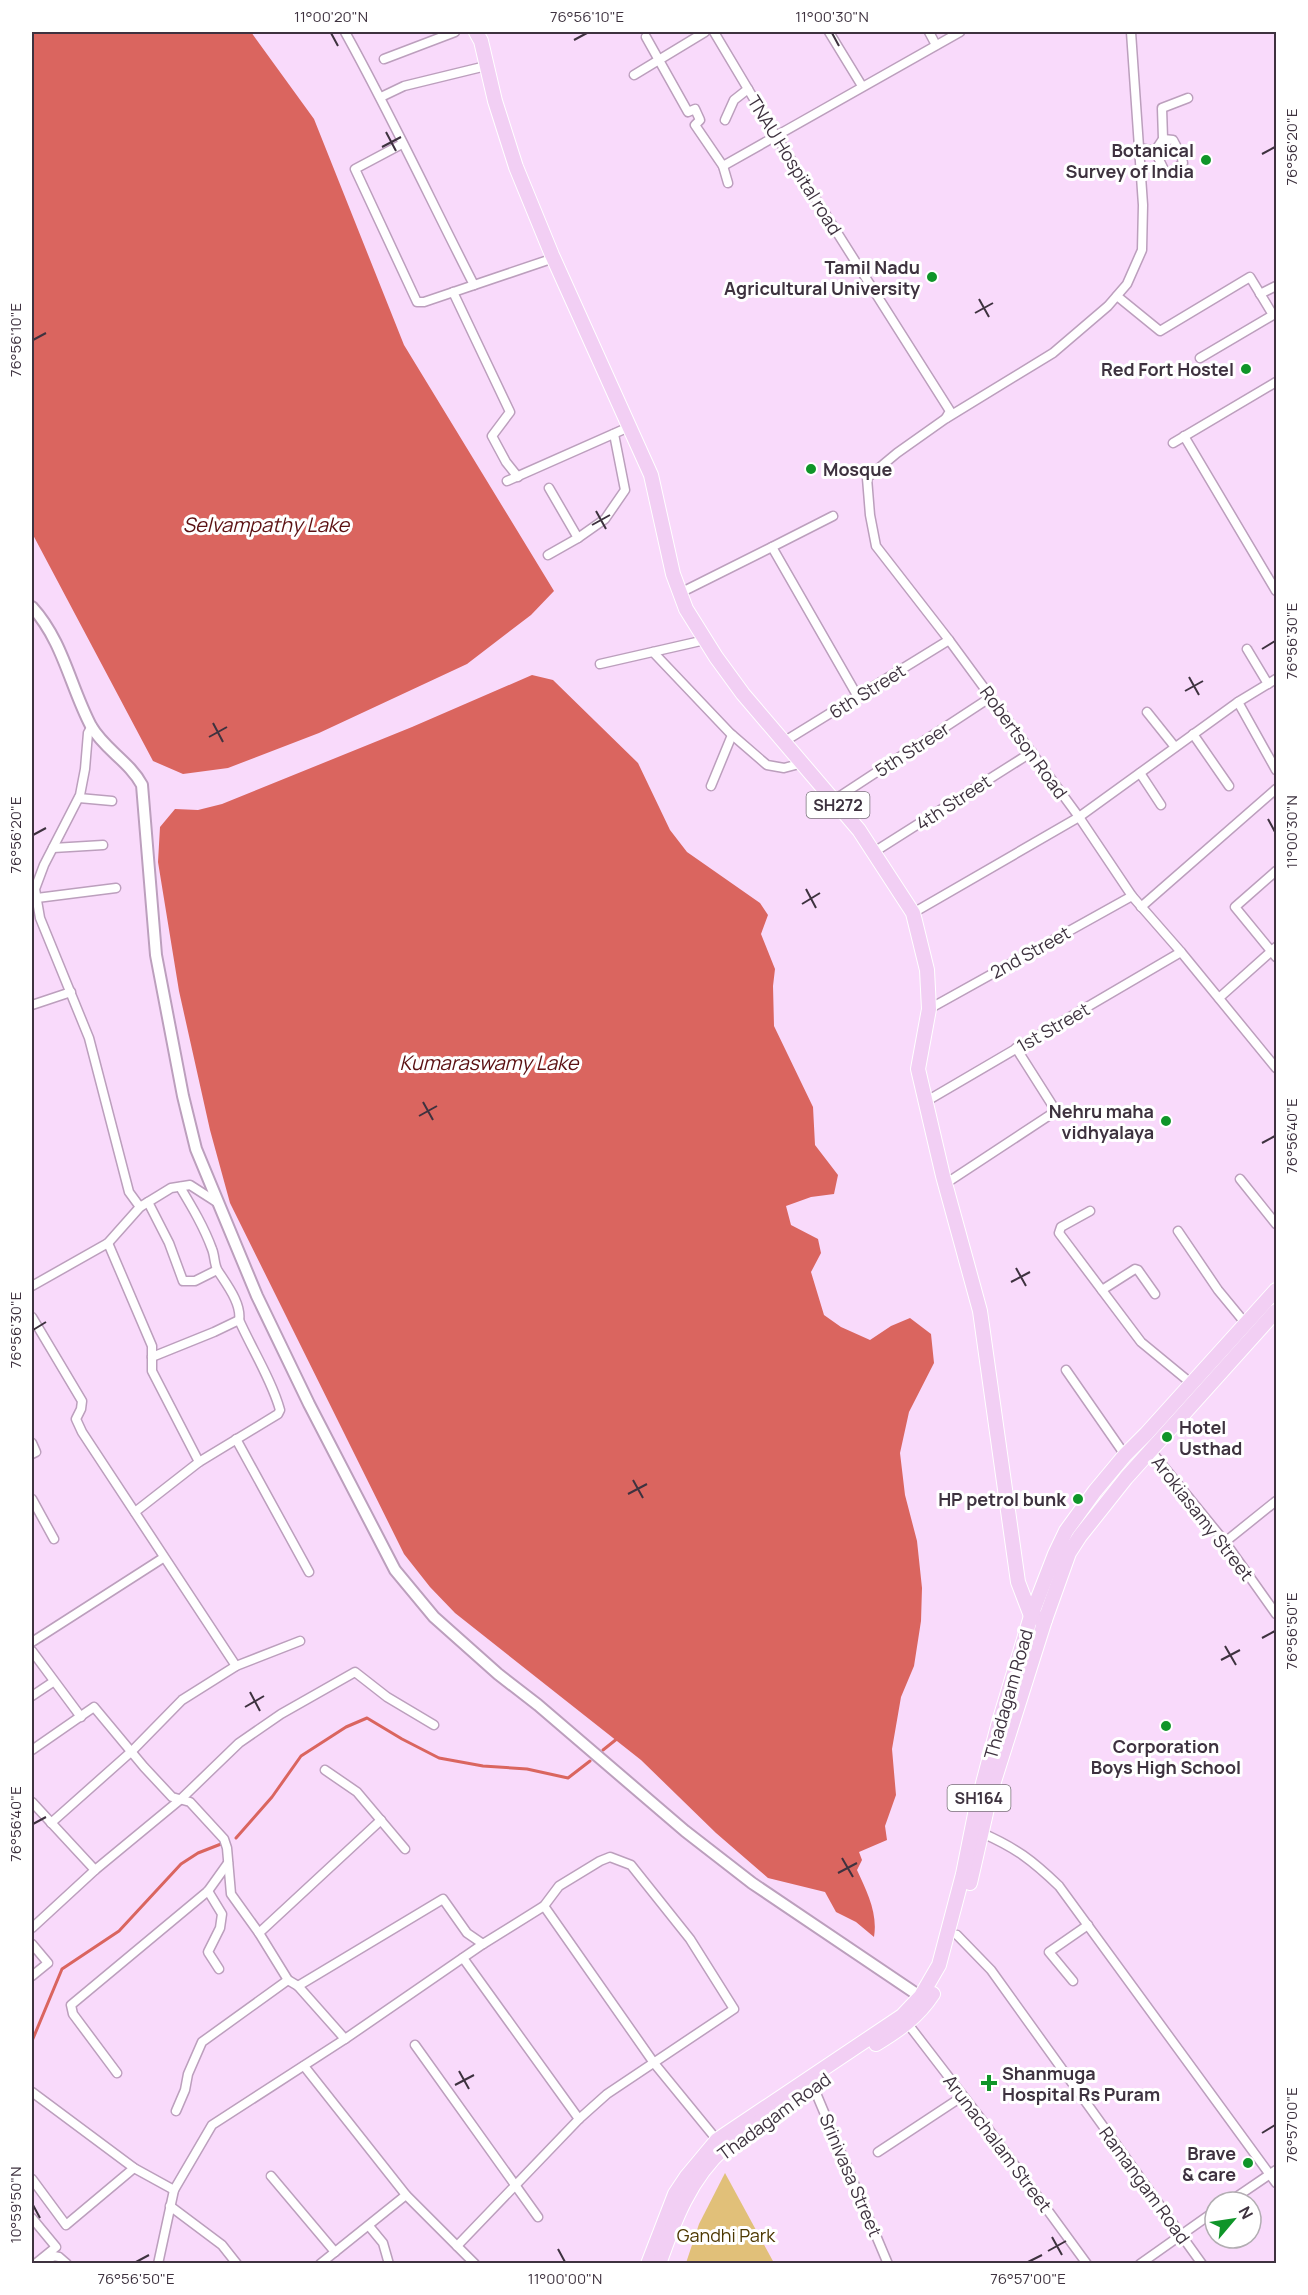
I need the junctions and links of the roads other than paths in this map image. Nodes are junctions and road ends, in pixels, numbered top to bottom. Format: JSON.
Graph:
{"nodes":[{"id":1,"x":345,"y":32,"type":"edge"},
{"id":2,"x":455,"y":32,"type":"edge"},
{"id":3,"x":476,"y":32,"type":"edge"},
{"id":4,"x":705,"y":32,"type":"edge"},
{"id":5,"x":714,"y":32,"type":"edge"},
{"id":6,"x":829,"y":32,"type":"edge"},
{"id":7,"x":929,"y":32,"type":"edge"},
{"id":8,"x":960,"y":32,"type":"edge"},
{"id":9,"x":1131,"y":32,"type":"edge"},
{"id":10,"x":646,"y":37,"type":"dead end"},
{"id":11,"x":936,"y":45,"type":"junction"},
{"id":12,"x":384,"y":59,"type":"dead end"},
{"id":13,"x":658,"y":60,"type":"junction"},
{"id":14,"x":486,"y":66,"type":"junction"},
{"id":15,"x":633,"y":75,"type":"dead end"},
{"id":16,"x":862,"y":86,"type":"junction"},
{"id":17,"x":748,"y":89,"type":"junction"},
{"id":18,"x":381,"y":97,"type":"junction"},
{"id":19,"x":1188,"y":98,"type":"dead end"},
{"id":20,"x":725,"y":120,"type":"dead end"},
{"id":21,"x":776,"y":136,"type":"junction"},
{"id":22,"x":1163,"y":139,"type":"junction"},
{"id":23,"x":402,"y":144,"type":"junction"},
{"id":24,"x":1139,"y":148,"type":"junction"},
{"id":25,"x":1155,"y":151,"type":"junction"},
{"id":26,"x":723,"y":166,"type":"junction"},
{"id":27,"x":728,"y":183,"type":"dead end"},
{"id":28,"x":554,"y":258,"type":"junction"},
{"id":29,"x":474,"y":285,"type":"junction"},
{"id":30,"x":1276,"y":286,"type":"edge"},
{"id":31,"x":453,"y":292,"type":"junction"},
{"id":32,"x":1260,"y":294,"type":"junction"},
{"id":33,"x":1117,"y":296,"type":"junction"},
{"id":34,"x":1200,"y":358,"type":"dead end"},
{"id":35,"x":1276,"y":382,"type":"edge"},
{"id":36,"x":945,"y":419,"type":"junction"},
{"id":37,"x":629,"y":427,"type":"junction"},
{"id":38,"x":614,"y":434,"type":"junction"},
{"id":39,"x":1184,"y":436,"type":"junction"},
{"id":40,"x":1173,"y":443,"type":"dead end"},
{"id":41,"x":518,"y":477,"type":"junction"},
{"id":42,"x":507,"y":482,"type":"dead end"},
{"id":43,"x":549,"y":488,"type":"dead end"},
{"id":44,"x":833,"y":516,"type":"dead end"},
{"id":45,"x":578,"y":538,"type":"junction"},
{"id":46,"x":772,"y":547,"type":"junction"},
{"id":47,"x":548,"y":555,"type":"dead end"},
{"id":48,"x":1276,"y":591,"type":"edge"},
{"id":49,"x":680,"y":593,"type":"junction"},
{"id":50,"x":32,"y":607,"type":"edge"},
{"id":51,"x":705,"y":640,"type":"junction"},
{"id":52,"x":950,"y":640,"type":"junction"},
{"id":53,"x":1246,"y":650,"type":"dead end"},
{"id":54,"x":653,"y":652,"type":"junction"},
{"id":55,"x":600,"y":664,"type":"dead end"},
{"id":56,"x":1276,"y":679,"type":"edge"},
{"id":57,"x":1268,"y":684,"type":"junction"},
{"id":58,"x":858,"y":697,"type":"junction"},
{"id":59,"x":991,"y":697,"type":"junction"},
{"id":60,"x":1238,"y":702,"type":"junction"},
{"id":61,"x":1147,"y":712,"type":"dead end"},
{"id":62,"x":92,"y":726,"type":"junction"},
{"id":63,"x":1193,"y":734,"type":"junction"},
{"id":64,"x":732,"y":735,"type":"junction"},
{"id":65,"x":785,"y":741,"type":"junction"},
{"id":66,"x":1175,"y":747,"type":"junction"},
{"id":67,"x":1032,"y":752,"type":"junction"},
{"id":68,"x":803,"y":763,"type":"junction"},
{"id":69,"x":1276,"y":770,"type":"edge"},
{"id":70,"x":1140,"y":772,"type":"junction"},
{"id":71,"x":711,"y":786,"type":"dead end"},
{"id":72,"x":1229,"y":786,"type":"dead end"},
{"id":73,"x":1276,"y":789,"type":"edge"},
{"id":74,"x":79,"y":798,"type":"junction"},
{"id":75,"x":834,"y":800,"type":"junction"},
{"id":76,"x":112,"y":801,"type":"dead end"},
{"id":77,"x":1161,"y":805,"type":"dead end"},
{"id":78,"x":1079,"y":817,"type":"junction"},
{"id":79,"x":104,"y":845,"type":"dead end"},
{"id":80,"x":53,"y":848,"type":"junction"},
{"id":81,"x":874,"y":852,"type":"junction"},
{"id":82,"x":1276,"y":871,"type":"edge"},
{"id":83,"x":116,"y":888,"type":"dead end"},
{"id":84,"x":1132,"y":896,"type":"junction"},
{"id":85,"x":37,"y":898,"type":"junction"},
{"id":86,"x":1141,"y":906,"type":"junction"},
{"id":87,"x":913,"y":913,"type":"junction"},
{"id":88,"x":1181,"y":952,"type":"junction"},
{"id":89,"x":1275,"y":952,"type":"edge"},
{"id":90,"x":71,"y":992,"type":"junction"},
{"id":91,"x":1219,"y":998,"type":"junction"},
{"id":92,"x":32,"y":1005,"type":"edge"},
{"id":93,"x":929,"y":1009,"type":"junction"},
{"id":94,"x":1016,"y":1048,"type":"junction"},
{"id":95,"x":1276,"y":1068,"type":"edge"},
{"id":96,"x":926,"y":1102,"type":"junction"},
{"id":97,"x":1240,"y":1179,"type":"dead end"},
{"id":98,"x":945,"y":1184,"type":"junction"},
{"id":99,"x":180,"y":1187,"type":"junction"},
{"id":100,"x":218,"y":1203,"type":"junction"},
{"id":101,"x":144,"y":1205,"type":"junction"},
{"id":102,"x":1090,"y":1211,"type":"dead end"},
{"id":103,"x":1276,"y":1224,"type":"edge"},
{"id":104,"x":1178,"y":1231,"type":"dead end"},
{"id":105,"x":108,"y":1243,"type":"junction"},
{"id":106,"x":217,"y":1270,"type":"junction"},
{"id":107,"x":32,"y":1286,"type":"edge"},
{"id":108,"x":1102,"y":1290,"type":"junction"},
{"id":109,"x":1276,"y":1290,"type":"edge"},
{"id":110,"x":1155,"y":1294,"type":"dead end"},
{"id":111,"x":1276,"y":1311,"type":"edge"},
{"id":112,"x":32,"y":1317,"type":"edge"},
{"id":113,"x":239,"y":1321,"type":"junction"},
{"id":114,"x":1246,"y":1324,"type":"junction"},
{"id":115,"x":152,"y":1358,"type":"junction"},
{"id":116,"x":1065,"y":1370,"type":"dead end"},
{"id":117,"x":1192,"y":1384,"type":"junction"},
{"id":118,"x":236,"y":1439,"type":"junction"},
{"id":119,"x":32,"y":1443,"type":"edge"},
{"id":120,"x":1151,"y":1450,"type":"junction"},
{"id":121,"x":32,"y":1454,"type":"edge"},
{"id":122,"x":1125,"y":1455,"type":"junction"},
{"id":123,"x":199,"y":1462,"type":"junction"},
{"id":124,"x":32,"y":1499,"type":"edge"},
{"id":125,"x":1276,"y":1501,"type":"edge"},
{"id":126,"x":135,"y":1512,"type":"junction"},
{"id":127,"x":54,"y":1539,"type":"dead end"},
{"id":128,"x":1225,"y":1542,"type":"junction"},
{"id":129,"x":163,"y":1558,"type":"junction"},
{"id":130,"x":309,"y":1572,"type":"dead end"},
{"id":131,"x":1276,"y":1614,"type":"edge"},
{"id":132,"x":1038,"y":1618,"type":"junction"},
{"id":133,"x":300,"y":1641,"type":"dead end"},
{"id":134,"x":32,"y":1642,"type":"edge"},
{"id":135,"x":32,"y":1651,"type":"edge"},
{"id":136,"x":236,"y":1666,"type":"junction"},
{"id":137,"x":53,"y":1682,"type":"junction"},
{"id":138,"x":32,"y":1696,"type":"edge"},
{"id":139,"x":81,"y":1717,"type":"junction"},
{"id":140,"x":434,"y":1725,"type":"dead end"},
{"id":141,"x":32,"y":1750,"type":"edge"},
{"id":142,"x":132,"y":1751,"type":"junction"},
{"id":143,"x":325,"y":1770,"type":"dead end"},
{"id":144,"x":181,"y":1799,"type":"junction"},
{"id":145,"x":32,"y":1802,"type":"edge"},
{"id":146,"x":381,"y":1820,"type":"junction"},
{"id":147,"x":51,"y":1823,"type":"junction"},
{"id":148,"x":982,"y":1833,"type":"junction"},
{"id":149,"x":405,"y":1849,"type":"dead end"},
{"id":150,"x":228,"y":1863,"type":"junction"},
{"id":151,"x":95,"y":1870,"type":"junction"},
{"id":152,"x":208,"y":1891,"type":"junction"},
{"id":153,"x":544,"y":1906,"type":"junction"},
{"id":154,"x":1088,"y":1925,"type":"junction"},
{"id":155,"x":32,"y":1928,"type":"edge"},
{"id":156,"x":259,"y":1933,"type":"junction"},
{"id":157,"x":957,"y":1935,"type":"junction"},
{"id":158,"x":32,"y":1944,"type":"edge"},
{"id":159,"x":483,"y":1944,"type":"junction"},
{"id":160,"x":463,"y":1958,"type":"junction"},
{"id":161,"x":219,"y":1969,"type":"dead end"},
{"id":162,"x":32,"y":1976,"type":"edge"},
{"id":163,"x":288,"y":1980,"type":"junction"},
{"id":164,"x":1073,"y":1981,"type":"dead end"},
{"id":165,"x":298,"y":1986,"type":"junction"},
{"id":166,"x":925,"y":1999,"type":"junction"},
{"id":167,"x":908,"y":2017,"type":"junction"},
{"id":168,"x":345,"y":2039,"type":"junction"},
{"id":169,"x":415,"y":2044,"type":"dead end"},
{"id":170,"x":654,"y":2063,"type":"junction"},
{"id":171,"x":304,"y":2066,"type":"junction"},
{"id":172,"x":117,"y":2073,"type":"dead end"},
{"id":173,"x":813,"y":2086,"type":"junction"},
{"id":174,"x":32,"y":2092,"type":"edge"},
{"id":175,"x":963,"y":2096,"type":"junction"},
{"id":176,"x":176,"y":2111,"type":"dead end"},
{"id":177,"x":579,"y":2119,"type":"junction"},
{"id":178,"x":717,"y":2140,"type":"junction"},
{"id":179,"x":878,"y":2152,"type":"dead end"},
{"id":180,"x":134,"y":2168,"type":"junction"},
{"id":181,"x":1273,"y":2172,"type":"edge"},
{"id":182,"x":271,"y":2176,"type":"dead end"},
{"id":183,"x":32,"y":2179,"type":"edge"},
{"id":184,"x":1276,"y":2183,"type":"edge"},
{"id":185,"x":516,"y":2184,"type":"junction"},
{"id":186,"x":174,"y":2190,"type":"junction"},
{"id":187,"x":1247,"y":2190,"type":"edge"},
{"id":188,"x":406,"y":2195,"type":"junction"},
{"id":189,"x":170,"y":2206,"type":"junction"},
{"id":190,"x":538,"y":2217,"type":"dead end"},
{"id":191,"x":32,"y":2218,"type":"edge"},
{"id":192,"x":1203,"y":2219,"type":"edge"},
{"id":193,"x":369,"y":2226,"type":"junction"},
{"id":194,"x":1180,"y":2235,"type":"junction"},
{"id":195,"x":457,"y":2246,"type":"junction"},
{"id":196,"x":335,"y":2252,"type":"junction"},
{"id":197,"x":35,"y":2264,"type":"edge"},
{"id":198,"x":42,"y":2264,"type":"edge"},
{"id":199,"x":67,"y":2264,"type":"edge"},
{"id":200,"x":158,"y":2264,"type":"edge"},
{"id":201,"x":237,"y":2264,"type":"edge"},
{"id":202,"x":320,"y":2264,"type":"edge"},
{"id":203,"x":389,"y":2264,"type":"edge"},
{"id":204,"x":475,"y":2264,"type":"edge"},
{"id":205,"x":648,"y":2264,"type":"edge"},
{"id":206,"x":659,"y":2264,"type":"edge"},
{"id":207,"x":888,"y":2264,"type":"edge"},
{"id":208,"x":1087,"y":2264,"type":"edge"},
{"id":209,"x":1140,"y":2264,"type":"edge"},
{"id":210,"x":1202,"y":2264,"type":"edge"}],
"edges":[{"from":1,"to":18,"type":"street"},
{"from":2,"to":12,"type":"street"},
{"from":3,"to":14,"type":"main road","number":"SH272"},
{"from":4,"to":13,"type":"street"},
{"from":5,"to":17,"type":"street","name":"TNAU Hospital road"},
{"from":6,"to":16,"type":"street"},
{"from":7,"to":11,"type":"street"},
{"from":8,"to":11,"type":"street"},
{"from":9,"to":24,"type":"street"},
{"from":10,"to":13,"type":"street"},
{"from":11,"to":16,"type":"street"},
{"from":13,"to":15,"type":"street"},
{"from":13,"to":26,"type":"street"},
{"from":14,"to":18,"type":"street"},
{"from":14,"to":28,"type":"main road","number":"SH272"},
{"from":16,"to":21,"type":"street"},
{"from":17,"to":20,"type":"street"},
{"from":17,"to":21,"type":"street","name":"TNAU Hospital road"},
{"from":18,"to":23,"type":"street"},
{"from":19,"to":22,"type":"street"},
{"from":21,"to":26,"type":"street"},
{"from":21,"to":36,"type":"street","name":"TNAU Hospital road"},
{"from":22,"to":25,"type":"street"},
{"from":22,"to":25,"type":"street"},
{"from":23,"to":29,"type":"street"},
{"from":23,"to":31,"type":"street"},
{"from":24,"to":25,"type":"street"},
{"from":24,"to":33,"type":"street"},
{"from":26,"to":27,"type":"street"},
{"from":28,"to":29,"type":"street"},
{"from":28,"to":37,"type":"main road","number":"SH272"},
{"from":29,"to":31,"type":"street"},
{"from":30,"to":32,"type":"street"},
{"from":31,"to":41,"type":"street"},
{"from":32,"to":33,"type":"street"},
{"from":32,"to":34,"type":"street"},
{"from":33,"to":36,"type":"street"},
{"from":35,"to":39,"type":"street"},
{"from":36,"to":52,"type":"street","name":"Robertson Road"},
{"from":37,"to":38,"type":"street"},
{"from":37,"to":49,"type":"main road","number":"SH272"},
{"from":38,"to":41,"type":"street"},
{"from":38,"to":45,"type":"street"},
{"from":39,"to":40,"type":"street"},
{"from":39,"to":48,"type":"street"},
{"from":41,"to":42,"type":"street"},
{"from":43,"to":45,"type":"street"},
{"from":44,"to":46,"type":"street"},
{"from":45,"to":47,"type":"street"},
{"from":46,"to":49,"type":"street"},
{"from":46,"to":58,"type":"street"},
{"from":49,"to":51,"type":"main road","number":"SH272"},
{"from":50,"to":62,"type":"street"},
{"from":51,"to":54,"type":"street"},
{"from":51,"to":65,"type":"main road","number":"SH272"},
{"from":52,"to":58,"type":"street","name":"6th Street"},
{"from":52,"to":59,"type":"street","name":"Robertson Road"},
{"from":53,"to":57,"type":"street"},
{"from":54,"to":55,"type":"street"},
{"from":54,"to":64,"type":"street"},
{"from":56,"to":57,"type":"street"},
{"from":57,"to":60,"type":"street"},
{"from":58,"to":65,"type":"street","name":"6th Street"},
{"from":59,"to":67,"type":"street","name":"Robertson Road"},
{"from":59,"to":75,"type":"street","name":"5th Streer"},
{"from":60,"to":63,"type":"street"},
{"from":60,"to":69,"type":"street"},
{"from":61,"to":66,"type":"street"},
{"from":62,"to":74,"type":"street"},
{"from":62,"to":100,"type":"street"},
{"from":63,"to":66,"type":"street"},
{"from":63,"to":72,"type":"street"},
{"from":64,"to":68,"type":"street"},
{"from":64,"to":71,"type":"street"},
{"from":65,"to":68,"type":"main road","number":"SH272"},
{"from":66,"to":70,"type":"street"},
{"from":67,"to":78,"type":"street","name":"Robertson Road"},
{"from":67,"to":81,"type":"street","name":"4th Street"},
{"from":68,"to":75,"type":"main road","number":"SH272"},
{"from":70,"to":77,"type":"street"},
{"from":70,"to":78,"type":"street"},
{"from":73,"to":86,"type":"street"},
{"from":74,"to":76,"type":"street"},
{"from":74,"to":80,"type":"street"},
{"from":75,"to":81,"type":"main road","number":"SH272"},
{"from":78,"to":84,"type":"street","name":"Robertson Road"},
{"from":78,"to":87,"type":"street"},
{"from":79,"to":80,"type":"street"},
{"from":80,"to":85,"type":"street"},
{"from":81,"to":87,"type":"main road","number":"SH272"},
{"from":82,"to":89,"type":"street"},
{"from":83,"to":85,"type":"street"},
{"from":84,"to":86,"type":"street","name":"Robertson Road"},
{"from":84,"to":93,"type":"street","name":"2nd Street"},
{"from":85,"to":90,"type":"street"},
{"from":86,"to":88,"type":"street","name":"Robertson Road"},
{"from":87,"to":93,"type":"main road","number":"SH272"},
{"from":88,"to":91,"type":"street","name":"Robertson Road"},
{"from":88,"to":94,"type":"street","name":"1st Street"},
{"from":89,"to":91,"type":"street"},
{"from":90,"to":92,"type":"street"},
{"from":90,"to":101,"type":"street"},
{"from":91,"to":95,"type":"street","name":"Robertson Road"},
{"from":93,"to":96,"type":"main road","number":"SH272"},
{"from":94,"to":96,"type":"street","name":"1st Street"},
{"from":94,"to":98,"type":"street"},
{"from":96,"to":98,"type":"main road","number":"SH272"},
{"from":97,"to":103,"type":"street"},
{"from":98,"to":132,"type":"main road","number":"SH272"},
{"from":99,"to":100,"type":"street"},
{"from":99,"to":101,"type":"street"},
{"from":99,"to":106,"type":"street"},
{"from":100,"to":166,"type":"street"},
{"from":101,"to":105,"type":"street"},
{"from":101,"to":106,"type":"street"},
{"from":102,"to":108,"type":"street"},
{"from":104,"to":114,"type":"street"},
{"from":105,"to":107,"type":"street"},
{"from":105,"to":115,"type":"street"},
{"from":106,"to":113,"type":"street"},
{"from":108,"to":110,"type":"street"},
{"from":108,"to":117,"type":"street"},
{"from":109,"to":114,"type":"main road","name":"Thadagam Road","number":"SH164"},
{"from":111,"to":120,"type":"main road","name":"Thadagam Road","number":"SH164"},
{"from":112,"to":126,"type":"street"},
{"from":113,"to":115,"type":"street"},
{"from":113,"to":118,"type":"street"},
{"from":114,"to":117,"type":"main road","name":"Thadagam Road","number":"SH164"},
{"from":115,"to":123,"type":"street"},
{"from":116,"to":122,"type":"street"},
{"from":117,"to":122,"type":"main road","name":"Thadagam Road","number":"SH164"},
{"from":118,"to":123,"type":"street"},
{"from":118,"to":130,"type":"street"},
{"from":119,"to":121,"type":"street"},
{"from":120,"to":128,"type":"street","name":"Arokiasamy Street"},
{"from":120,"to":132,"type":"main road","name":"Thadagam Road","number":"SH164"},
{"from":122,"to":132,"type":"main road","name":"Thadagam Road","number":"SH164"},
{"from":123,"to":126,"type":"street"},
{"from":124,"to":127,"type":"street"},
{"from":125,"to":128,"type":"street"},
{"from":126,"to":129,"type":"street"},
{"from":128,"to":131,"type":"street","name":"Arokiasamy Street"},
{"from":129,"to":134,"type":"street"},
{"from":129,"to":136,"type":"street"},
{"from":132,"to":148,"type":"main road","name":"Thadagam Road","number":"SH164"},
{"from":132,"to":166,"type":"main road","name":"Thadagam Road","number":"SH164"},
{"from":133,"to":136,"type":"street"},
{"from":135,"to":137,"type":"street"},
{"from":136,"to":142,"type":"street"},
{"from":137,"to":138,"type":"street"},
{"from":137,"to":139,"type":"street"},
{"from":139,"to":141,"type":"street"},
{"from":139,"to":142,"type":"street"},
{"from":140,"to":144,"type":"street"},
{"from":142,"to":144,"type":"street"},
{"from":142,"to":147,"type":"street"},
{"from":143,"to":146,"type":"street"},
{"from":144,"to":150,"type":"street"},
{"from":144,"to":151,"type":"street"},
{"from":145,"to":147,"type":"street"},
{"from":146,"to":149,"type":"street"},
{"from":146,"to":156,"type":"street"},
{"from":147,"to":151,"type":"street"},
{"from":148,"to":154,"type":"street"},
{"from":148,"to":157,"type":"main road","name":"Thadagam Road","number":"SH164"},
{"from":150,"to":152,"type":"street"},
{"from":150,"to":156,"type":"street"},
{"from":151,"to":155,"type":"street"},
{"from":152,"to":161,"type":"street"},
{"from":152,"to":172,"type":"street"},
{"from":153,"to":159,"type":"street"},
{"from":153,"to":170,"type":"street"},
{"from":153,"to":170,"type":"street"},
{"from":154,"to":164,"type":"street"},
{"from":154,"to":181,"type":"street"},
{"from":156,"to":163,"type":"street"},
{"from":157,"to":166,"type":"main road","name":"Thadagam Road","number":"SH164"},
{"from":157,"to":194,"type":"street","name":"Ramangam Road"},
{"from":158,"to":162,"type":"street"},
{"from":159,"to":160,"type":"street"},
{"from":159,"to":165,"type":"street"},
{"from":160,"to":168,"type":"street"},
{"from":160,"to":177,"type":"street"},
{"from":163,"to":165,"type":"street"},
{"from":163,"to":176,"type":"street"},
{"from":165,"to":168,"type":"street"},
{"from":166,"to":167,"type":"main road","name":"Thadagam Road","number":"SH164"},
{"from":167,"to":173,"type":"main road","name":"Thadagam Road","number":"SH164"},
{"from":167,"to":175,"type":"street","name":"Arunachalam Street"},
{"from":167,"to":178,"type":"main road","name":"Thadagam Road","number":"SH164"},
{"from":168,"to":171,"type":"street"},
{"from":169,"to":185,"type":"street"},
{"from":170,"to":177,"type":"street"},
{"from":170,"to":178,"type":"street"},
{"from":171,"to":186,"type":"street"},
{"from":171,"to":188,"type":"street"},
{"from":173,"to":206,"type":"main road","name":"Thadagam Road","number":"SH164"},
{"from":173,"to":207,"type":"street","name":"Srinivasa Street"},
{"from":174,"to":180,"type":"street"},
{"from":175,"to":179,"type":"street"},
{"from":175,"to":208,"type":"street","name":"Arunachalam Street"},
{"from":177,"to":185,"type":"street"},
{"from":178,"to":205,"type":"main road","name":"Thadagam Road","number":"SH164"},
{"from":180,"to":183,"type":"street"},
{"from":180,"to":186,"type":"street"},
{"from":181,"to":184,"type":"street"},
{"from":181,"to":187,"type":"street"},
{"from":182,"to":196,"type":"street"},
{"from":185,"to":190,"type":"street"},
{"from":185,"to":195,"type":"street"},
{"from":186,"to":189,"type":"street"},
{"from":188,"to":193,"type":"street"},
{"from":188,"to":195,"type":"street"},
{"from":189,"to":200,"type":"street"},
{"from":189,"to":201,"type":"street"},
{"from":191,"to":197,"type":"street"},
{"from":192,"to":194,"type":"street"},
{"from":193,"to":196,"type":"street"},
{"from":193,"to":203,"type":"street"},
{"from":194,"to":209,"type":"street"},
{"from":194,"to":210,"type":"street","name":"Ramangam Road"},
{"from":195,"to":204,"type":"street"},
{"from":196,"to":202,"type":"street"},
{"from":198,"to":199,"type":"street"}]}
